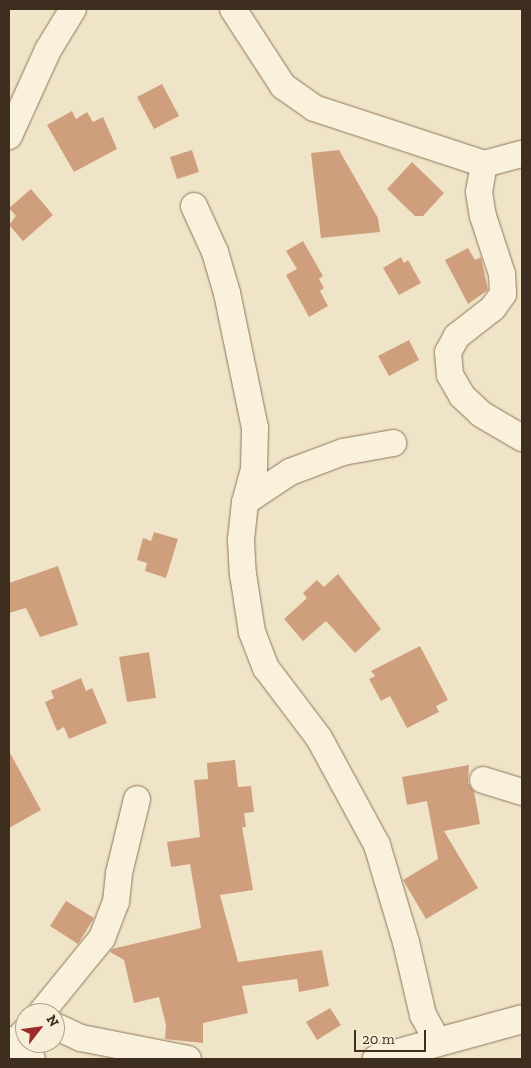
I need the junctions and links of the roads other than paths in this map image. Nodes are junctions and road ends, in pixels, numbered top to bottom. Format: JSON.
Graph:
{"nodes":[{"id":1,"x":73,"y":9,"type":"edge"},
{"id":2,"x":233,"y":9,"type":"edge"},
{"id":3,"x":9,"y":136,"type":"edge"},
{"id":4,"x":522,"y":154,"type":"edge"},
{"id":5,"x":484,"y":164,"type":"junction"},
{"id":6,"x":194,"y":206,"type":"dead end"},
{"id":7,"x":522,"y":438,"type":"edge"},
{"id":8,"x":393,"y":443,"type":"dead end"},
{"id":9,"x":245,"y":502,"type":"junction"},
{"id":10,"x":483,"y":780,"type":"dead end"},
{"id":11,"x":522,"y":792,"type":"edge"},
{"id":12,"x":137,"y":799,"type":"dead end"},
{"id":13,"x":49,"y":1003,"type":"edge"},
{"id":14,"x":522,"y":1019,"type":"edge"},
{"id":15,"x":65,"y":1031,"type":"edge"},
{"id":16,"x":438,"y":1042,"type":"junction"},
{"id":17,"x":188,"y":1059,"type":"edge"},
{"id":18,"x":377,"y":1059,"type":"edge"}],
"edges":[{"from":1,"to":3,"type":"street"},
{"from":2,"to":5,"type":"street"},
{"from":4,"to":5,"type":"street"},
{"from":5,"to":7,"type":"street"},
{"from":6,"to":9,"type":"street"},
{"from":8,"to":9,"type":"street"},
{"from":9,"to":16,"type":"street"},
{"from":10,"to":11,"type":"street"},
{"from":12,"to":13,"type":"street"},
{"from":14,"to":16,"type":"street"},
{"from":15,"to":17,"type":"street"},
{"from":16,"to":18,"type":"street"}]}
